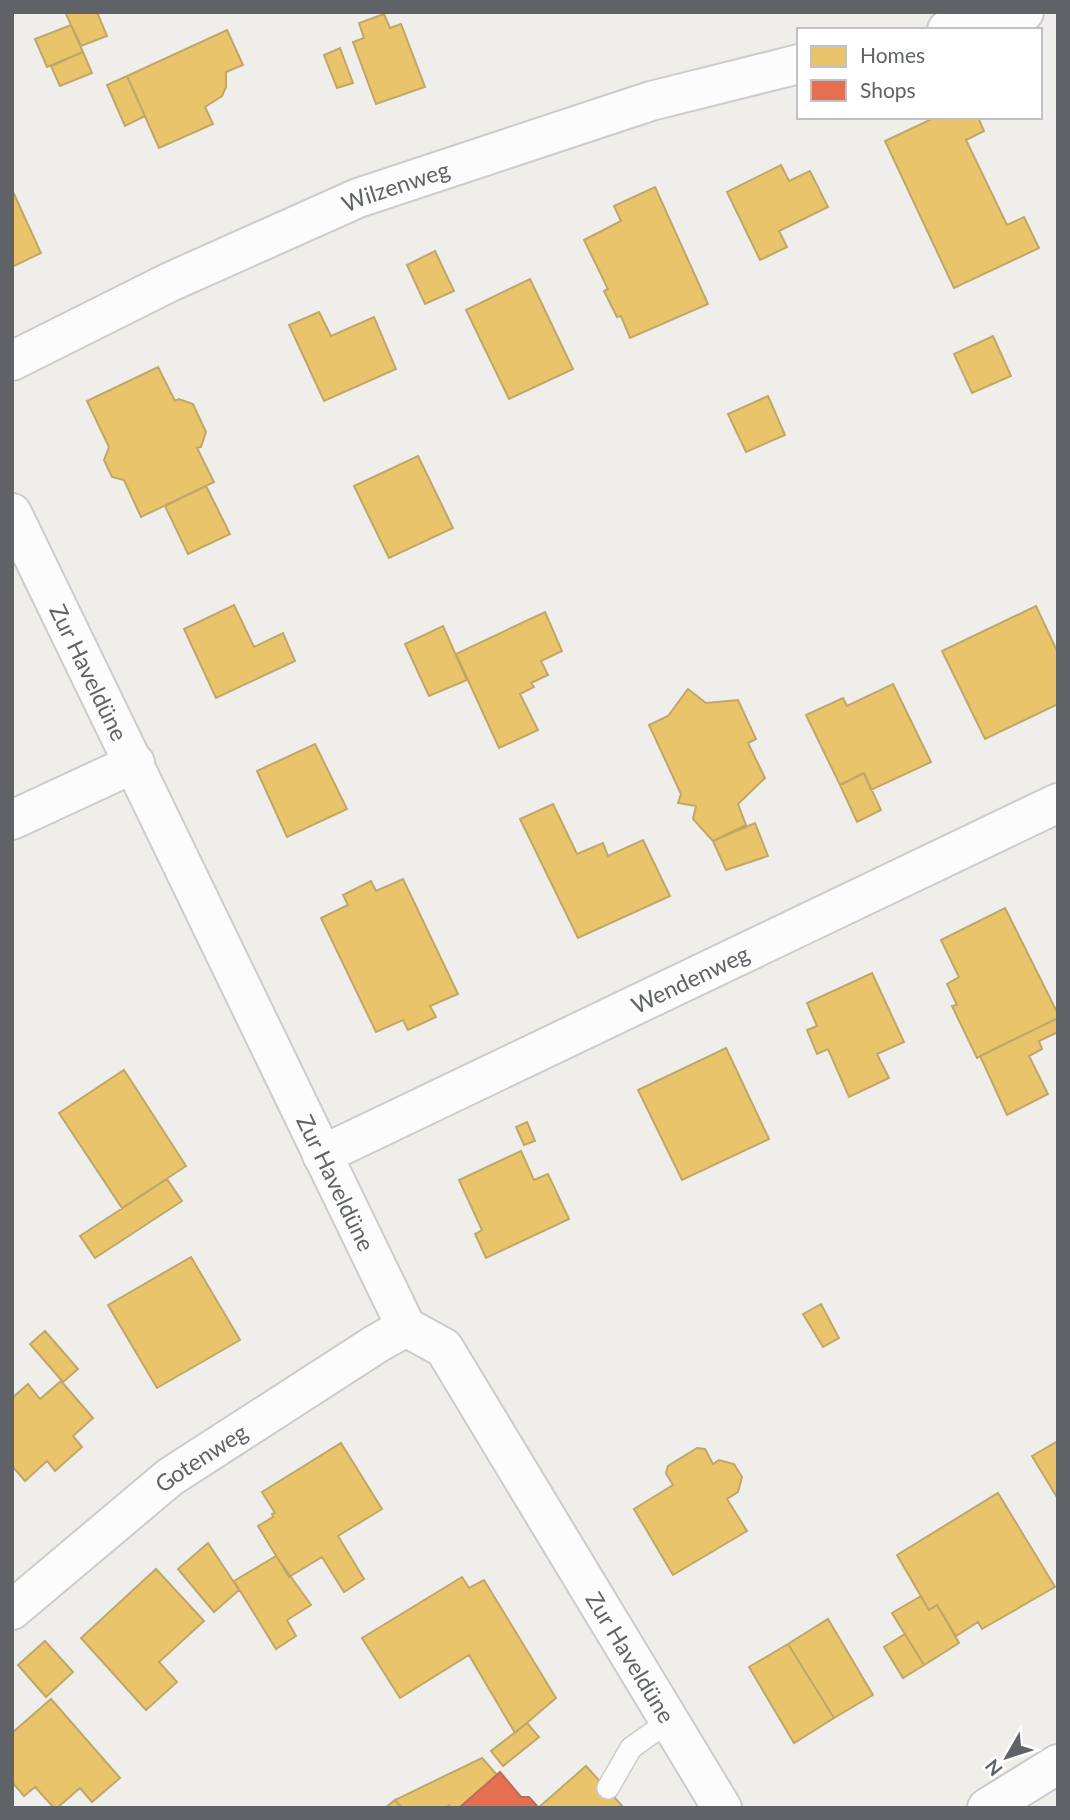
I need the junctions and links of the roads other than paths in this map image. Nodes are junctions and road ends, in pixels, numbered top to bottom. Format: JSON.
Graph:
{"nodes":[{"id":1,"x":1024,"y":12,"type":"edge"},
{"id":2,"x":956,"y":28,"type":"edge"},
{"id":3,"x":797,"y":64,"type":"edge"},
{"id":4,"x":12,"y":361,"type":"edge"},
{"id":5,"x":12,"y":513,"type":"edge"},
{"id":6,"x":135,"y":763,"type":"junction"},
{"id":7,"x":1058,"y":803,"type":"edge"},
{"id":8,"x":12,"y":820,"type":"edge"},
{"id":9,"x":322,"y":1155,"type":"junction"},
{"id":10,"x":405,"y":1327,"type":"junction"},
{"id":11,"x":12,"y":1610,"type":"edge"},
{"id":12,"x":669,"y":1721,"type":"junction"},
{"id":13,"x":1058,"y":1764,"type":"edge"},
{"id":14,"x":608,"y":1788,"type":"dead end"},
{"id":15,"x":722,"y":1808,"type":"edge"},
{"id":16,"x":987,"y":1808,"type":"edge"}],
"edges":[{"from":1,"to":2,"type":"street"},
{"from":3,"to":4,"type":"street","name":"Wilzenweg"},
{"from":5,"to":6,"type":"street","name":"Zur Haveldüne"},
{"from":6,"to":8,"type":"street"},
{"from":6,"to":9,"type":"street","name":"Zur Haveldüne"},
{"from":7,"to":9,"type":"street","name":"Wendenweg"},
{"from":9,"to":10,"type":"street","name":"Zur Haveldüne"},
{"from":10,"to":11,"type":"street","name":"Gotenweg"},
{"from":10,"to":12,"type":"street","name":"Zur Haveldüne"},
{"from":12,"to":14,"type":"lane"},
{"from":12,"to":15,"type":"street","name":"Zur Haveldüne"},
{"from":13,"to":16,"type":"street"}]}
